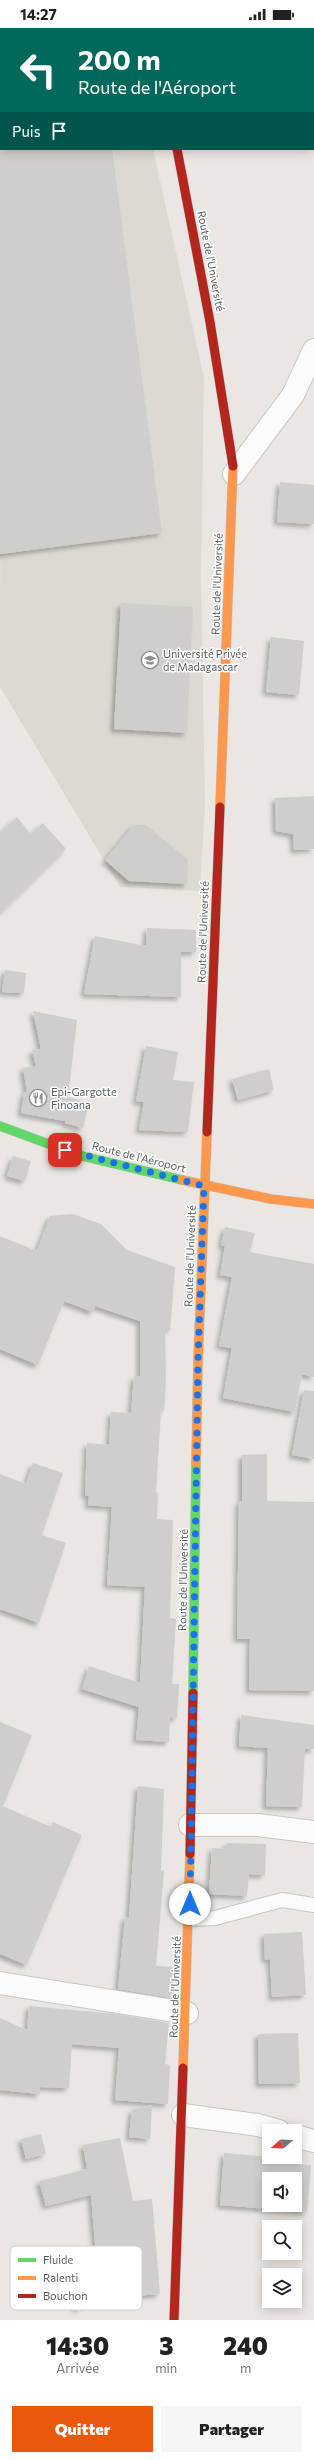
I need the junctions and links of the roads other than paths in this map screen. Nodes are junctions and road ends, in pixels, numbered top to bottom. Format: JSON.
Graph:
{"nodes":[{"id":1,"x":177,"y":150,"type":"edge"},
{"id":2,"x":314,"y":350,"type":"edge"},
{"id":3,"x":234,"y":474,"type":"junction"},
{"id":4,"x":0,"y":1126,"type":"edge"},
{"id":5,"x":204,"y":1186,"type":"junction"},
{"id":6,"x":314,"y":1204,"type":"edge"},
{"id":7,"x":190,"y":1825,"type":"junction"},
{"id":8,"x":314,"y":1832,"type":"edge"},
{"id":9,"x":314,"y":1905,"type":"edge"},
{"id":10,"x":190,"y":1919,"type":"junction"},
{"id":11,"x":0,"y":1984,"type":"edge"},
{"id":12,"x":187,"y":2013,"type":"junction"},
{"id":13,"x":183,"y":2115,"type":"junction"},
{"id":14,"x":262,"y":2126,"type":"edge"},
{"id":15,"x":302,"y":2138,"type":"edge"},
{"id":16,"x":314,"y":2141,"type":"edge"},
{"id":17,"x":174,"y":2320,"type":"edge"}],
"edges":[{"from":1,"to":3,"type":"street","name":"Route de l'Université"},
{"from":2,"to":3,"type":"street"},
{"from":3,"to":5,"type":"street","name":"Route de l'Université"},
{"from":4,"to":5,"type":"street","name":"Route de l'Aéroport"},
{"from":5,"to":6,"type":"street","name":"Route de l'Aéroport"},
{"from":5,"to":7,"type":"street","name":"Route de l'Université"},
{"from":7,"to":8,"type":"street"},
{"from":7,"to":10,"type":"street","name":"Route de l'Université"},
{"from":9,"to":10,"type":"lane"},
{"from":10,"to":12,"type":"street","name":"Route de l'Université"},
{"from":11,"to":12,"type":"street"},
{"from":12,"to":13,"type":"street","name":"Route de l'Université"},
{"from":13,"to":14,"type":"street"},
{"from":13,"to":17,"type":"street","name":"Route de l'Université"},
{"from":15,"to":16,"type":"street"}]}
